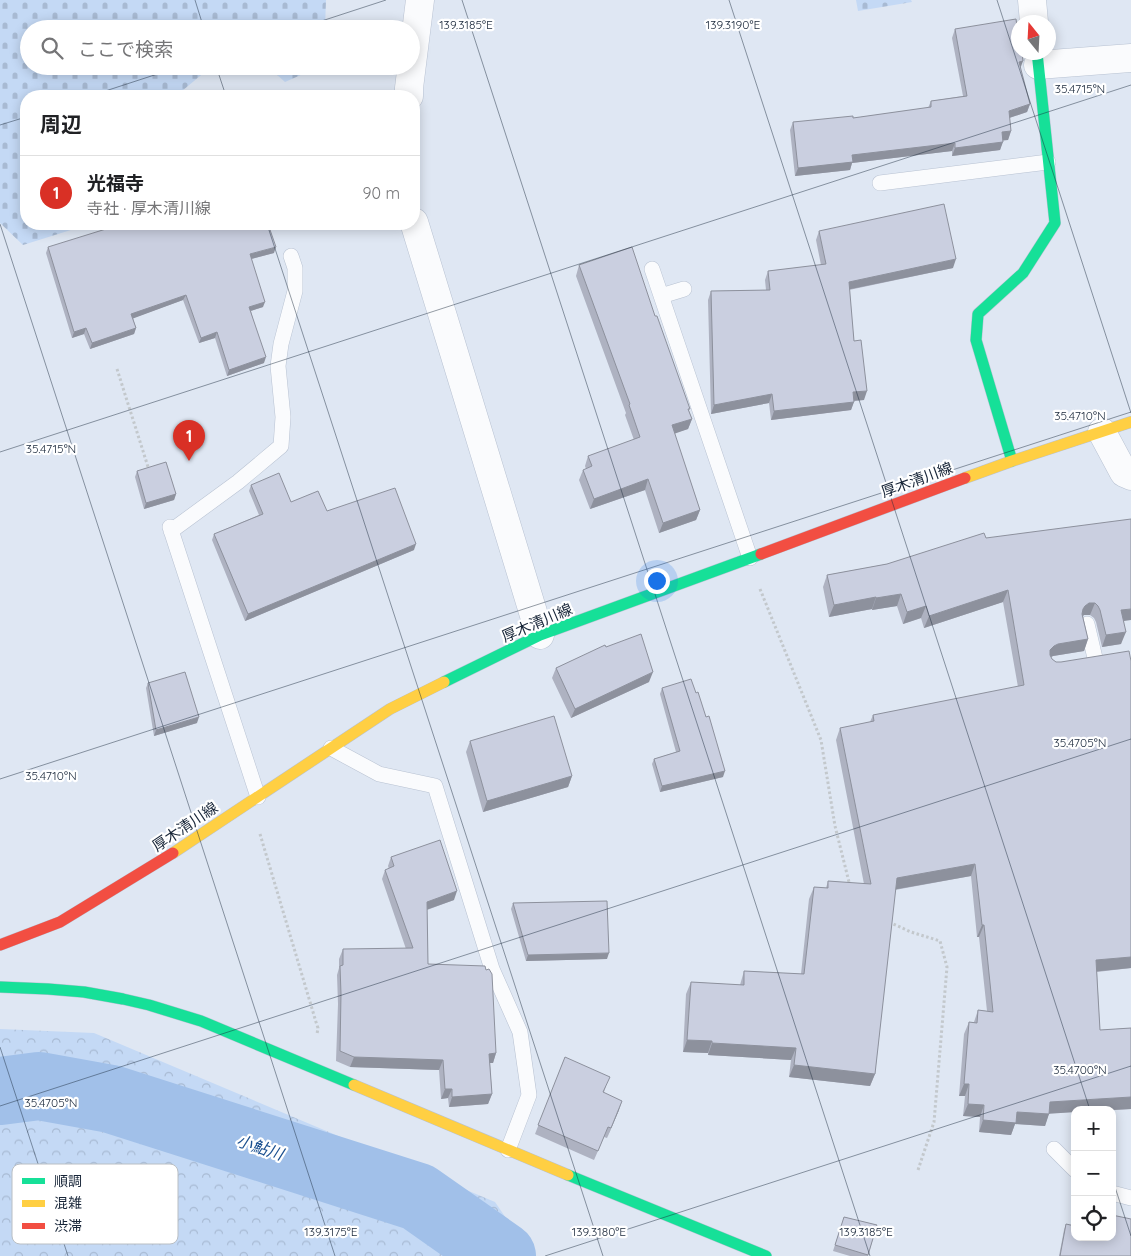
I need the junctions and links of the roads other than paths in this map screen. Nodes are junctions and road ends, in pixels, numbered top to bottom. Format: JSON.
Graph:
{"nodes":[{"id":1,"x":420,"y":0,"type":"edge"},
{"id":2,"x":1032,"y":0,"type":"edge"},
{"id":3,"x":1033,"y":15,"type":"edge"},
{"id":4,"x":418,"y":20,"type":"edge"},
{"id":5,"x":1131,"y":58,"type":"edge"},
{"id":6,"x":1056,"y":59,"type":"edge"},
{"id":7,"x":1038,"y":60,"type":"edge"},
{"id":8,"x":411,"y":75,"type":"edge"},
{"id":9,"x":409,"y":90,"type":"edge"},
{"id":10,"x":1048,"y":162,"type":"junction"},
{"id":11,"x":880,"y":183,"type":"dead end"},
{"id":12,"x":416,"y":230,"type":"edge"},
{"id":13,"x":291,"y":256,"type":"dead end"},
{"id":14,"x":652,"y":269,"type":"dead end"},
{"id":15,"x":684,"y":289,"type":"dead end"},
{"id":16,"x":661,"y":296,"type":"junction"},
{"id":17,"x":1131,"y":422,"type":"edge"},
{"id":18,"x":1102,"y":432,"type":"junction"},
{"id":19,"x":1012,"y":461,"type":"junction"},
{"id":20,"x":1131,"y":476,"type":"edge"},
{"id":21,"x":748,"y":558,"type":"junction"},
{"id":22,"x":1087,"y":624,"type":"edge"},
{"id":23,"x":540,"y":635,"type":"junction"},
{"id":24,"x":1113,"y":655,"type":"edge"},
{"id":25,"x":1095,"y":658,"type":"junction"},
{"id":26,"x":1079,"y":661,"type":"edge"},
{"id":27,"x":330,"y":748,"type":"junction"},
{"id":28,"x":258,"y":797,"type":"junction"},
{"id":29,"x":0,"y":945,"type":"edge"},
{"id":30,"x":0,"y":986,"type":"edge"},
{"id":31,"x":1054,"y":1149,"type":"dead end"},
{"id":32,"x":508,"y":1150,"type":"junction"},
{"id":33,"x":1071,"y":1166,"type":"edge"},
{"id":34,"x":1116,"y":1194,"type":"edge"},
{"id":35,"x":1131,"y":1198,"type":"edge"},
{"id":36,"x":766,"y":1256,"type":"edge"}],
"edges":[{"from":1,"to":4,"type":"street"},
{"from":2,"to":3,"type":"street"},
{"from":5,"to":6,"type":"street"},
{"from":7,"to":10,"type":"main road"},
{"from":8,"to":9,"type":"street"},
{"from":10,"to":11,"type":"lane"},
{"from":10,"to":19,"type":"main road"},
{"from":12,"to":23,"type":"street"},
{"from":13,"to":28,"type":"lane"},
{"from":14,"to":16,"type":"lane"},
{"from":15,"to":16,"type":"lane"},
{"from":16,"to":21,"type":"lane"},
{"from":17,"to":18,"type":"main road","name":"厚木清川線"},
{"from":18,"to":19,"type":"main road","name":"厚木清川線"},
{"from":18,"to":20,"type":"street"},
{"from":19,"to":21,"type":"main road","name":"厚木清川線"},
{"from":21,"to":23,"type":"main road","name":"厚木清川線"},
{"from":22,"to":25,"type":"lane"},
{"from":23,"to":27,"type":"main road","name":"厚木清川線"},
{"from":24,"to":25,"type":"lane"},
{"from":25,"to":26,"type":"lane"},
{"from":27,"to":28,"type":"main road","name":"厚木清川線"},
{"from":27,"to":32,"type":"lane"},
{"from":28,"to":29,"type":"main road","name":"厚木清川線"},
{"from":30,"to":32,"type":"main road"},
{"from":31,"to":33,"type":"lane"},
{"from":32,"to":36,"type":"main road"},
{"from":34,"to":35,"type":"lane"}]}
